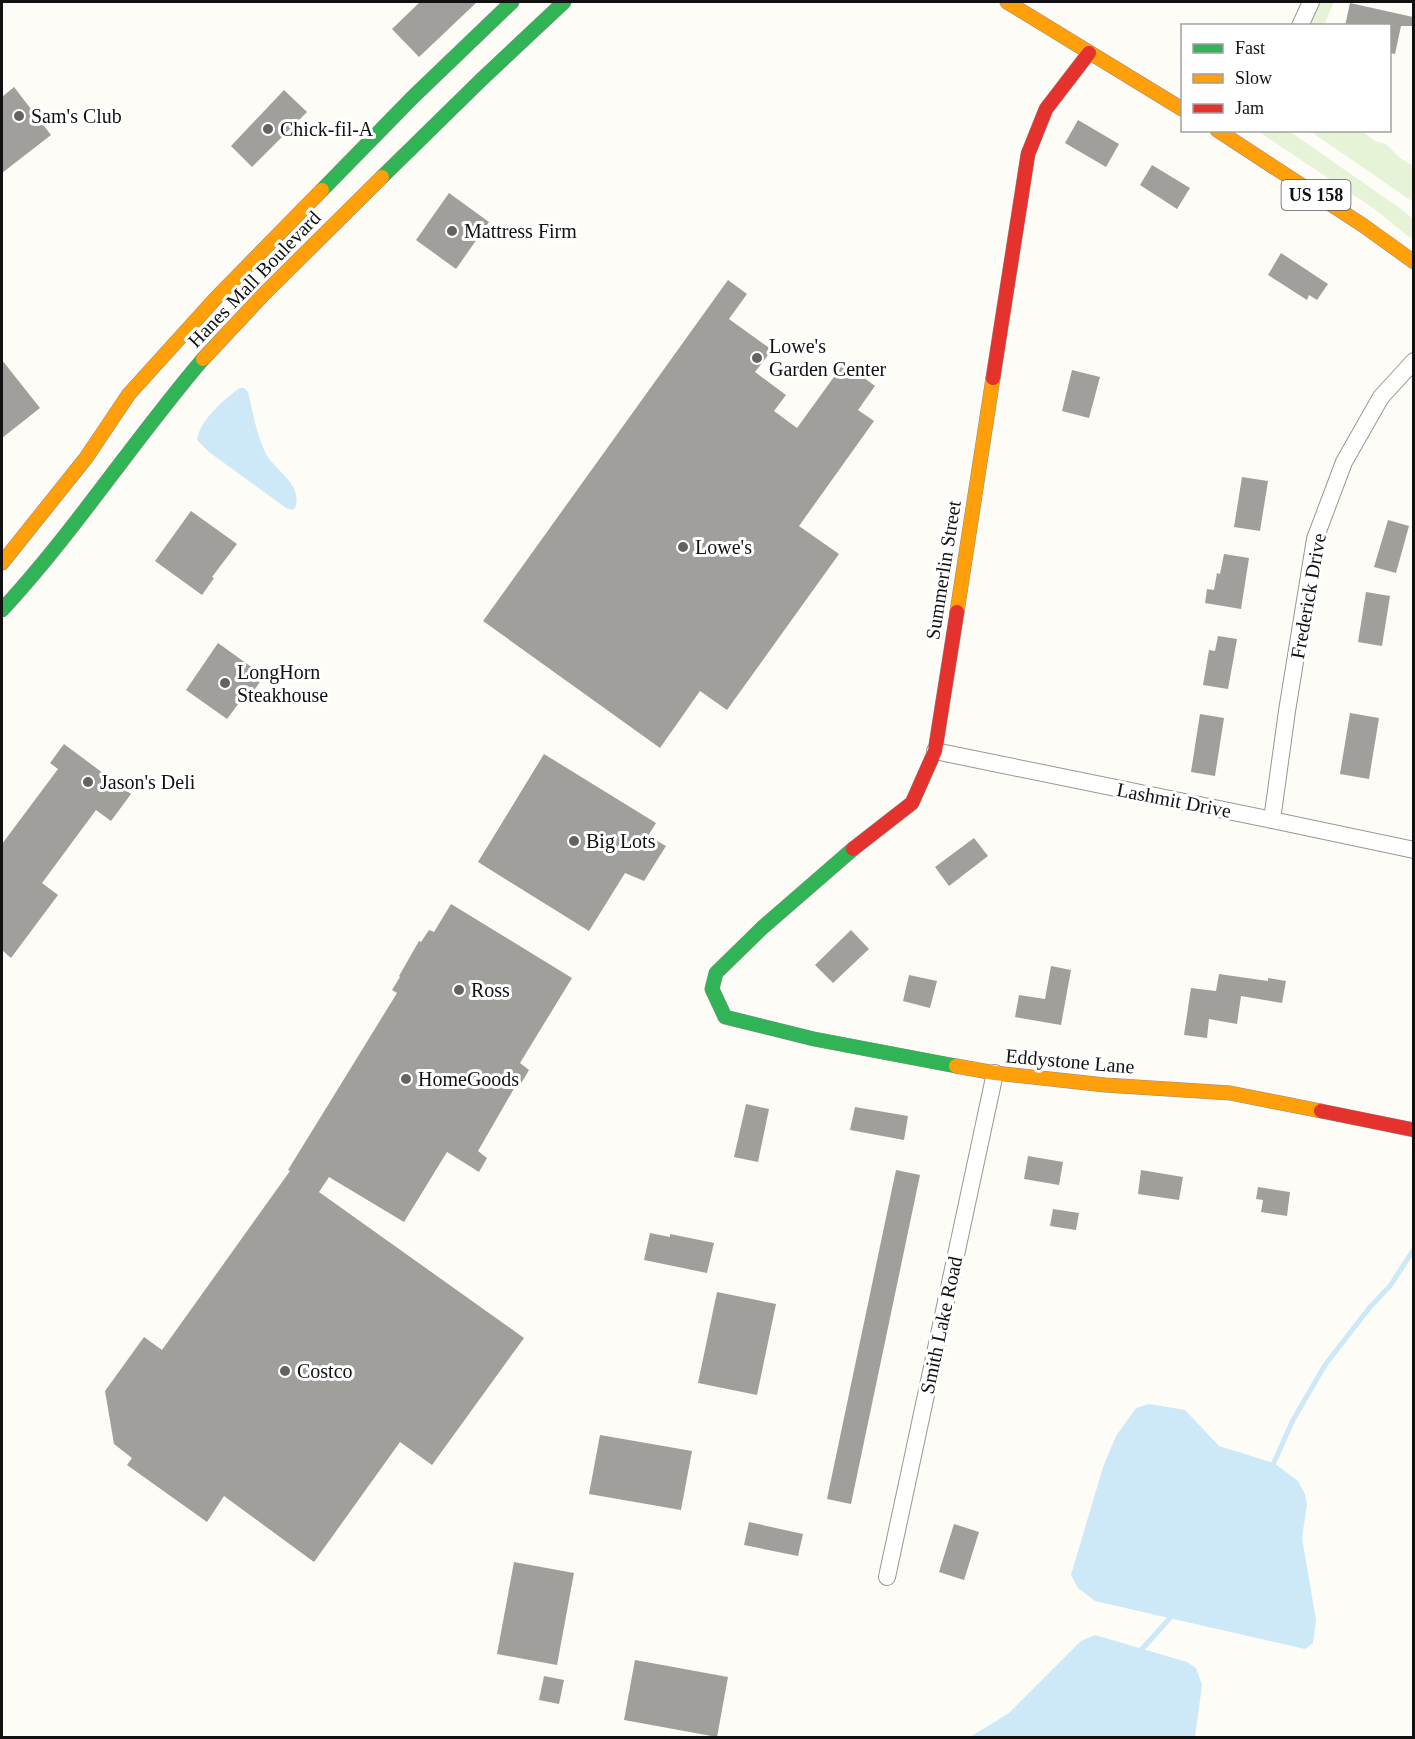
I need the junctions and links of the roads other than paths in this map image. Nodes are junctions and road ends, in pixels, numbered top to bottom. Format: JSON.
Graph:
{"nodes":[{"id":1,"x":512,"y":2,"type":"edge"},
{"id":2,"x":564,"y":2,"type":"edge"},
{"id":3,"x":1007,"y":2,"type":"edge"},
{"id":4,"x":1311,"y":2,"type":"edge"},
{"id":5,"x":1301,"y":24,"type":"edge"},
{"id":6,"x":1089,"y":52,"type":"junction"},
{"id":7,"x":1181,"y":108,"type":"edge"},
{"id":8,"x":1225,"y":133,"type":"edge"},
{"id":9,"x":1413,"y":262,"type":"edge"},
{"id":10,"x":1413,"y":361,"type":"edge"},
{"id":11,"x":2,"y":563,"type":"edge"},
{"id":12,"x":2,"y":610,"type":"edge"},
{"id":13,"x":935,"y":751,"type":"junction"},
{"id":14,"x":1272,"y":820,"type":"junction"},
{"id":15,"x":1413,"y":850,"type":"edge"},
{"id":16,"x":725,"y":1017,"type":"joint"},
{"id":17,"x":995,"y":1073,"type":"junction"},
{"id":18,"x":1413,"y":1130,"type":"edge"},
{"id":19,"x":887,"y":1577,"type":"dead end"}],
"edges":[{"from":1,"to":11,"type":"main road","name":"Hanes Mall Boulevard"},
{"from":2,"to":12,"type":"main road","name":"Hanes Mall Boulevard"},
{"from":3,"to":6,"type":"main road"},
{"from":4,"to":5,"type":"street"},
{"from":6,"to":7,"type":"main road"},
{"from":6,"to":13,"type":"main road","name":"Summerlin Street"},
{"from":8,"to":9,"type":"main road","number":"US 158"},
{"from":10,"to":14,"type":"street","name":"Frederick Drive"},
{"from":13,"to":14,"type":"street","name":"Lashmit Drive"},
{"from":13,"to":16,"type":"main road","name":"Summerlin Street"},
{"from":14,"to":15,"type":"street","name":"Lashmit Drive"},
{"from":16,"to":17,"type":"main road","name":"Eddystone Lane"},
{"from":17,"to":18,"type":"main road","name":"Eddystone Lane"},
{"from":17,"to":19,"type":"street","name":"Smith Lake Road"}]}
